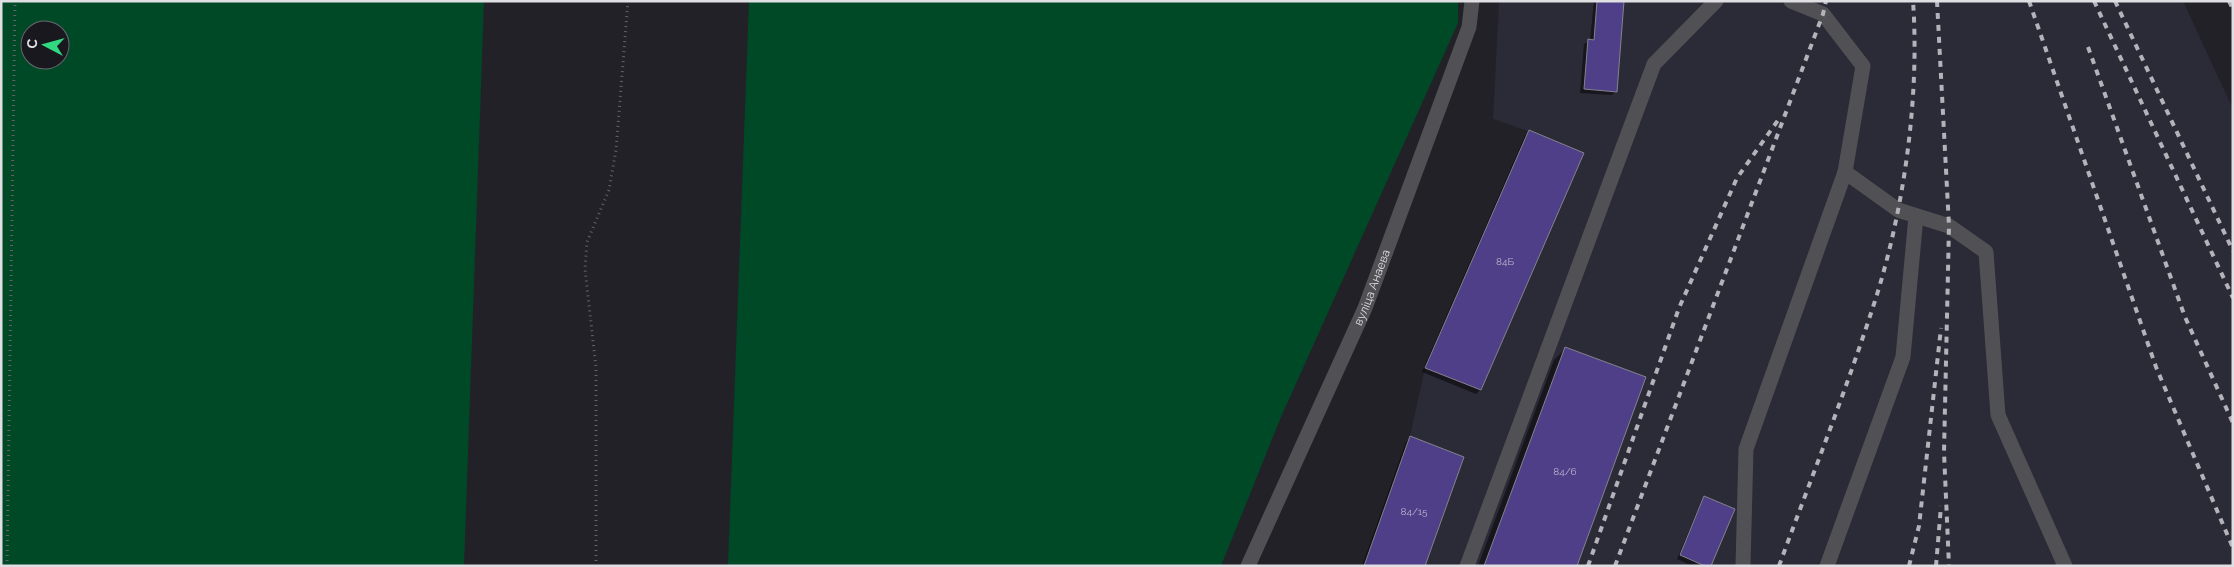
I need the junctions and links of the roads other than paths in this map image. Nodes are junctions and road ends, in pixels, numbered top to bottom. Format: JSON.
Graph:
{"nodes":[{"id":1,"x":1472,"y":1,"type":"edge"},
{"id":2,"x":1716,"y":1,"type":"edge"},
{"id":3,"x":1791,"y":1,"type":"edge"},
{"id":4,"x":1845,"y":172,"type":"junction"},
{"id":5,"x":1916,"y":216,"type":"junction"},
{"id":6,"x":1248,"y":566,"type":"edge"},
{"id":7,"x":1467,"y":566,"type":"edge"},
{"id":8,"x":1743,"y":566,"type":"edge"},
{"id":9,"x":1826,"y":566,"type":"edge"},
{"id":10,"x":2065,"y":566,"type":"edge"}],
"edges":[{"from":1,"to":6,"type":"lane","name":"вуліца Анаева"},
{"from":2,"to":7,"type":"lane"},
{"from":3,"to":4,"type":"lane"},
{"from":4,"to":5,"type":"lane"},
{"from":4,"to":8,"type":"lane"},
{"from":5,"to":9,"type":"lane"},
{"from":5,"to":10,"type":"lane"}]}
